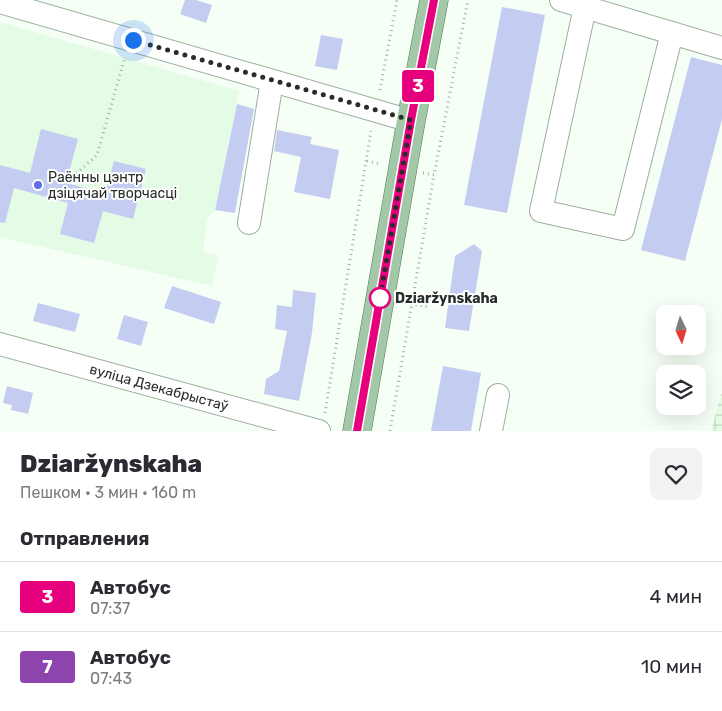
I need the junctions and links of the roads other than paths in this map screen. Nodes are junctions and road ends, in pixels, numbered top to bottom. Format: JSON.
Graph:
{"nodes":[{"id":1,"x":434,"y":0,"type":"edge"},
{"id":2,"x":561,"y":0,"type":"edge"},
{"id":3,"x":0,"y":2,"type":"edge"},
{"id":4,"x":38,"y":6,"type":"edge"},
{"id":5,"x":585,"y":7,"type":"junction"},
{"id":6,"x":672,"y":33,"type":"junction"},
{"id":7,"x":722,"y":48,"type":"edge"},
{"id":8,"x":272,"y":81,"type":"junction"},
{"id":9,"x":411,"y":120,"type":"junction"},
{"id":10,"x":249,"y":223,"type":"dead end"},
{"id":11,"x":0,"y":344,"type":"edge"},
{"id":12,"x":498,"y":395,"type":"dead end"},
{"id":13,"x":322,"y":426,"type":"edge"},
{"id":14,"x":357,"y":431,"type":"edge"},
{"id":15,"x":491,"y":431,"type":"edge"}],
"edges":[{"from":1,"to":9,"type":"main road"},
{"from":2,"to":5,"type":"street"},
{"from":3,"to":4,"type":"street"},
{"from":4,"to":8,"type":"street"},
{"from":5,"to":6,"type":"street"},
{"from":5,"to":6,"type":"street"},
{"from":6,"to":7,"type":"street"},
{"from":8,"to":9,"type":"street"},
{"from":8,"to":10,"type":"street"},
{"from":9,"to":14,"type":"main road"},
{"from":11,"to":13,"type":"street","name":"вуліца Дзекабрыстаў"},
{"from":12,"to":15,"type":"street"}]}
